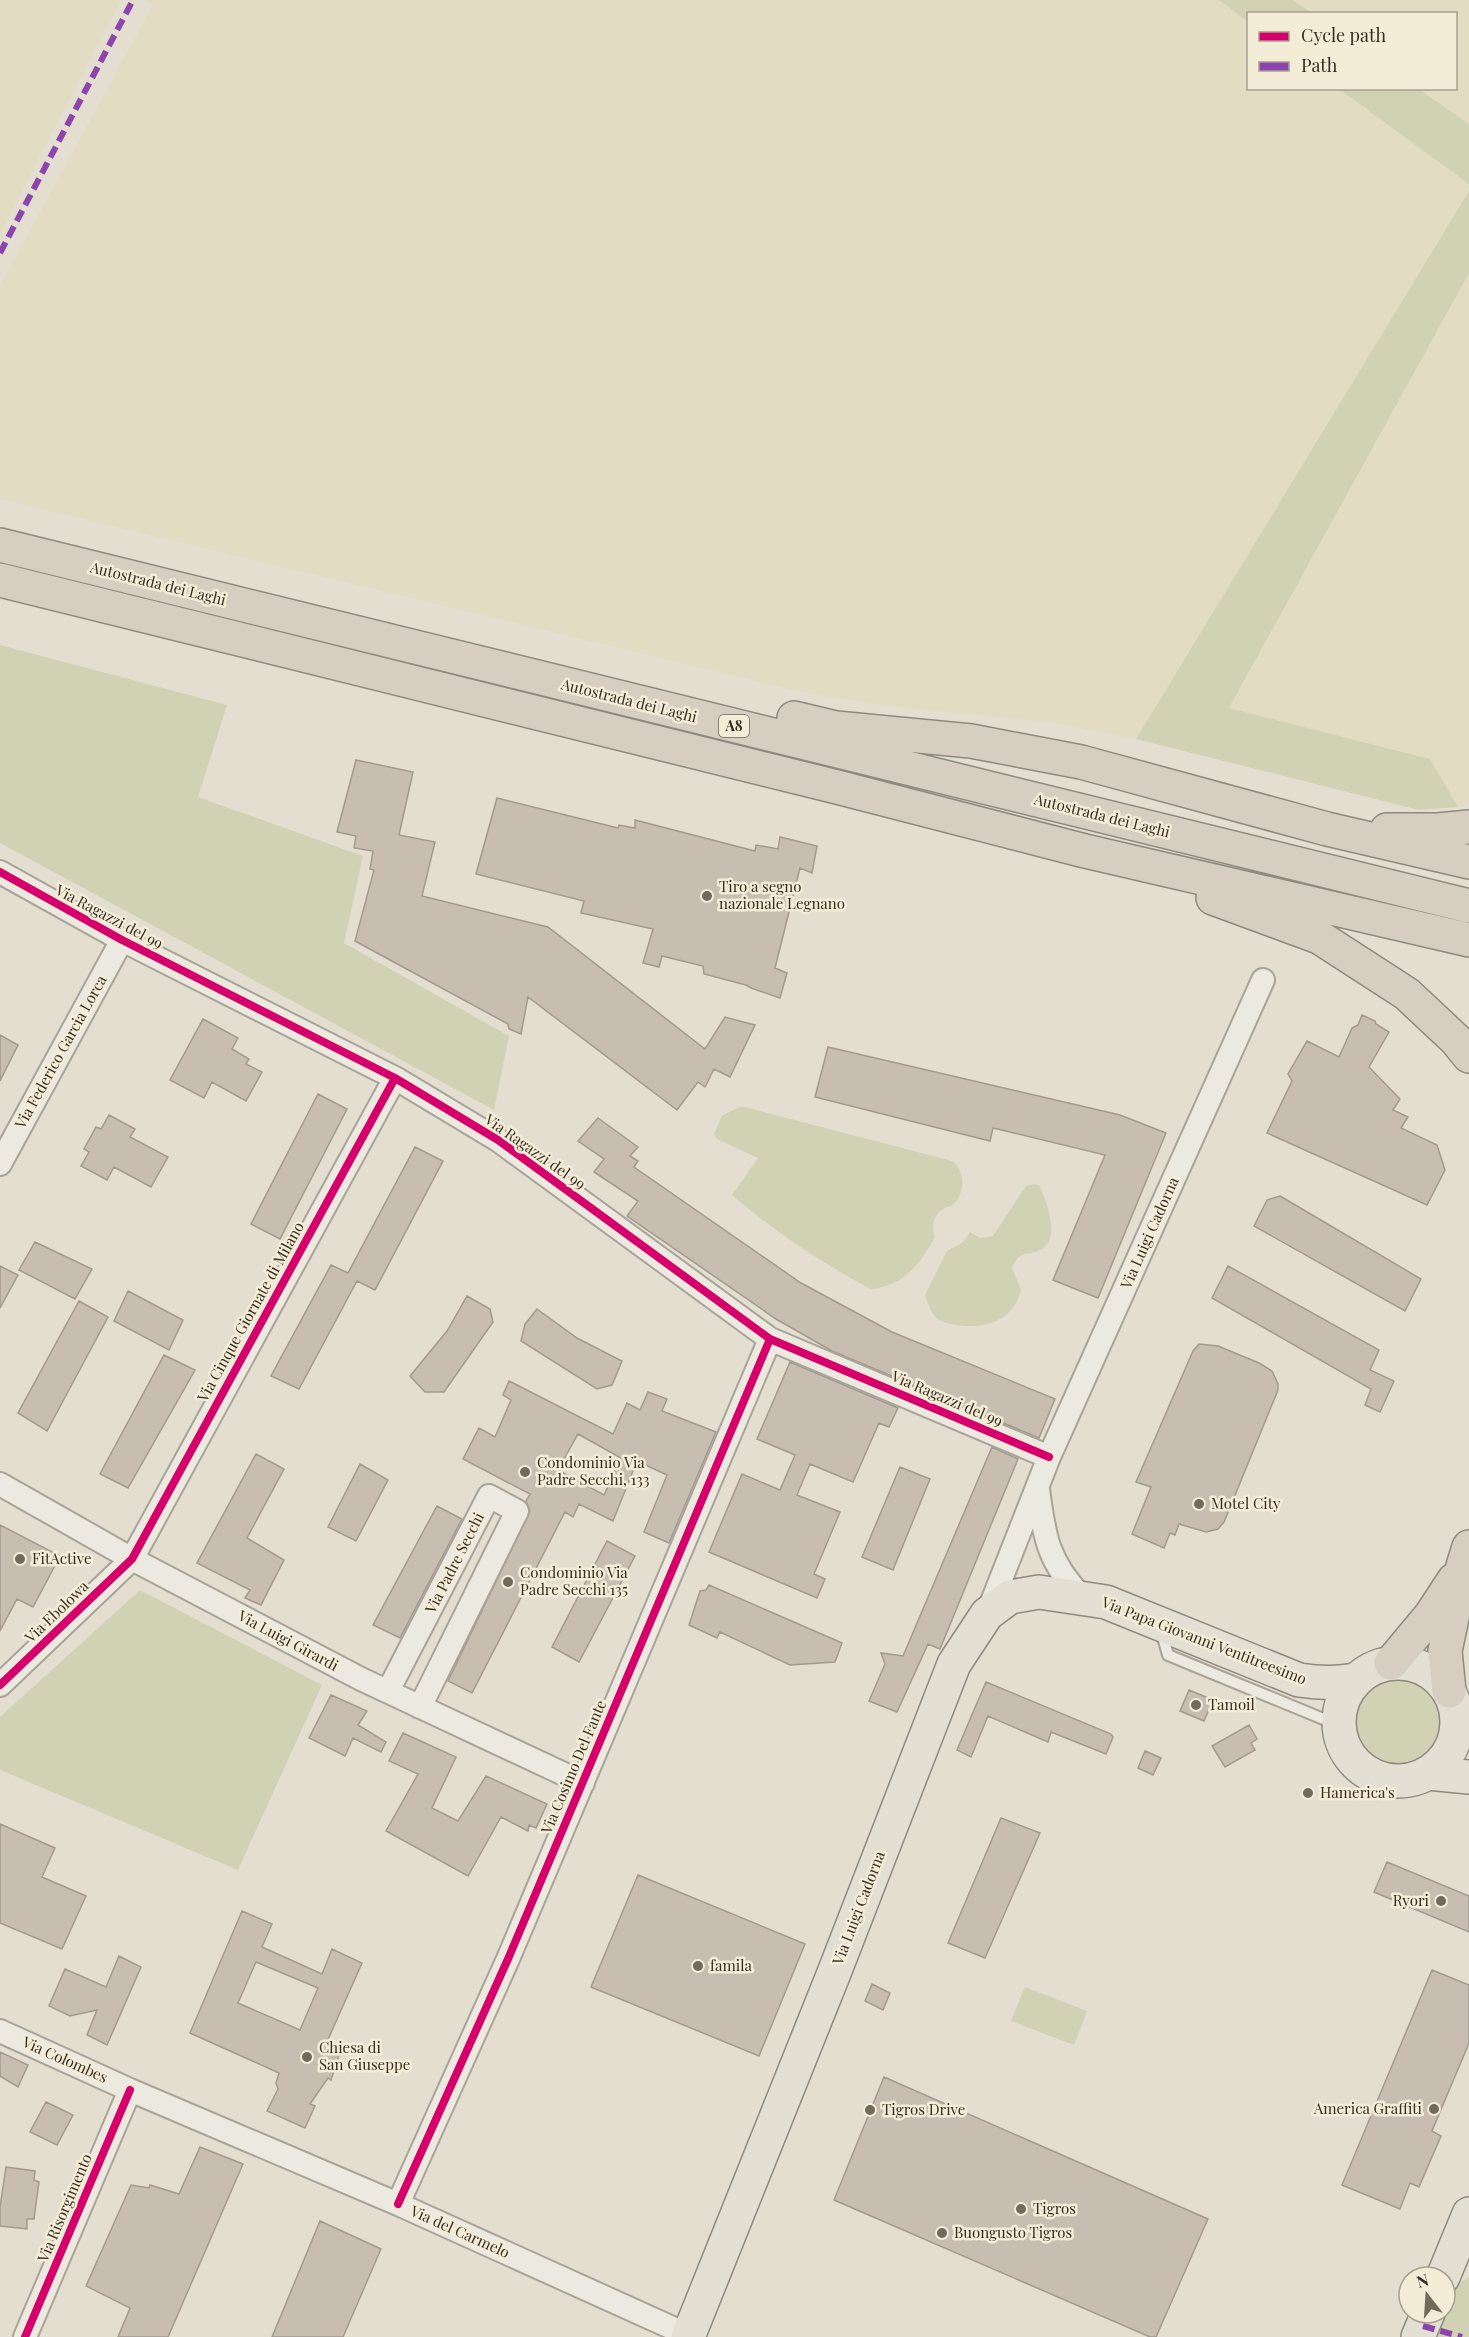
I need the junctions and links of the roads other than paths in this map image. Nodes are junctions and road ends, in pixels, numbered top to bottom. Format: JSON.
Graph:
{"nodes":[{"id":1,"x":0,"y":545,"type":"edge"},
{"id":2,"x":0,"y":580,"type":"edge"},
{"id":3,"x":491,"y":667,"type":"junction"},
{"id":4,"x":1192,"y":791,"type":"junction"},
{"id":5,"x":1469,"y":827,"type":"edge"},
{"id":6,"x":1085,"y":851,"type":"junction"},
{"id":7,"x":1469,"y":862,"type":"edge"},
{"id":8,"x":0,"y":872,"type":"edge"},
{"id":9,"x":1469,"y":906,"type":"edge"},
{"id":10,"x":122,"y":940,"type":"junction"},
{"id":11,"x":1469,"y":940,"type":"edge"},
{"id":12,"x":1263,"y":980,"type":"dead end"},
{"id":13,"x":1469,"y":1056,"type":"edge"},
{"id":14,"x":395,"y":1078,"type":"junction"},
{"id":15,"x":0,"y":1164,"type":"edge"},
{"id":16,"x":770,"y":1339,"type":"junction"},
{"id":17,"x":1049,"y":1457,"type":"junction"},
{"id":18,"x":0,"y":1484,"type":"edge"},
{"id":19,"x":1038,"y":1485,"type":"junction"},
{"id":20,"x":1466,"y":1556,"type":"edge"},
{"id":21,"x":132,"y":1559,"type":"junction"},
{"id":22,"x":1083,"y":1598,"type":"junction"},
{"id":23,"x":987,"y":1614,"type":"junction"},
{"id":24,"x":1160,"y":1624,"type":"junction"},
{"id":25,"x":1391,"y":1663,"type":"junction"},
{"id":26,"x":1356,"y":1680,"type":"junction"},
{"id":27,"x":0,"y":1685,"type":"edge"},
{"id":28,"x":388,"y":1691,"type":"junction"},
{"id":29,"x":420,"y":1707,"type":"junction"},
{"id":30,"x":1458,"y":1714,"type":"edge"},
{"id":31,"x":1338,"y":1725,"type":"junction"},
{"id":32,"x":1428,"y":1773,"type":"junction"},
{"id":33,"x":1469,"y":1777,"type":"edge"},
{"id":34,"x":583,"y":1783,"type":"junction"},
{"id":35,"x":0,"y":2031,"type":"edge"},
{"id":36,"x":130,"y":2090,"type":"junction"},
{"id":37,"x":398,"y":2204,"type":"junction"},
{"id":38,"x":1469,"y":2214,"type":"edge"},
{"id":39,"x":1448,"y":2265,"type":"edge"},
{"id":40,"x":25,"y":2337,"type":"edge"},
{"id":41,"x":689,"y":2337,"type":"edge"}],
"edges":[{"from":1,"to":3,"type":"highway","name":"Autostrada dei Laghi","number":"A8"},
{"from":2,"to":6,"type":"highway","number":"A8"},
{"from":3,"to":4,"type":"highway"},
{"from":3,"to":9,"type":"highway","name":"Autostrada dei Laghi","number":"A8"},
{"from":4,"to":5,"type":"highway"},
{"from":4,"to":7,"type":"highway"},
{"from":6,"to":11,"type":"highway","number":"A8"},
{"from":6,"to":13,"type":"highway"},
{"from":8,"to":10,"type":"street","name":"Via Ragazzi del 99"},
{"from":10,"to":14,"type":"street","name":"Via Ragazzi del 99"},
{"from":10,"to":15,"type":"street","name":"Via Federico Garcia Lorca"},
{"from":12,"to":17,"type":"street","name":"Via Luigi Cadorna"},
{"from":14,"to":16,"type":"street","name":"Via Ragazzi del 99"},
{"from":14,"to":21,"type":"street","name":"Via Cinque Giornate di Milano"},
{"from":16,"to":17,"type":"street","name":"Via Ragazzi del 99"},
{"from":16,"to":34,"type":"street","name":"Via Cosimo Del Fante"},
{"from":17,"to":19,"type":"street","name":"Via Luigi Cadorna"},
{"from":18,"to":21,"type":"street","name":"Via Luigi Girardi"},
{"from":19,"to":22,"type":"street","name":"Via Luigi Cadorna"},
{"from":19,"to":23,"type":"street","name":"Via Luigi Cadorna"},
{"from":20,"to":25,"type":"highway"},
{"from":20,"to":30,"type":"highway"},
{"from":21,"to":27,"type":"street","name":"Via Ebolowa"},
{"from":21,"to":28,"type":"street","name":"Via Luigi Girardi"},
{"from":22,"to":23,"type":"main road","name":"Via Papa Giovanni Ventitreesimo"},
{"from":22,"to":24,"type":"main road","name":"Via Papa Giovanni Ventitreesimo"},
{"from":23,"to":41,"type":"main road","name":"Via Luigi Cadorna"},
{"from":24,"to":26,"type":"main road","name":"Via Papa Giovanni Ventitreesimo"},
{"from":24,"to":31,"type":"lane"},
{"from":25,"to":26,"type":"main road"},
{"from":25,"to":30,"type":"main road"},
{"from":26,"to":31,"type":"main road"},
{"from":28,"to":29,"type":"street","name":"Via Luigi Girardi"},
{"from":28,"to":29,"type":"street","name":"Via Padre Secchi"},
{"from":29,"to":34,"type":"street","name":"Via Luigi Girardi"},
{"from":30,"to":32,"type":"main road"},
{"from":31,"to":32,"type":"main road"},
{"from":32,"to":33,"type":"main road"},
{"from":34,"to":37,"type":"street","name":"Via Cosimo Del Fante"},
{"from":35,"to":36,"type":"street","name":"Via Colombes"},
{"from":36,"to":37,"type":"street","name":"Via del Carmelo"},
{"from":36,"to":40,"type":"street","name":"Via Risorgimento"},
{"from":37,"to":41,"type":"street","name":"Via del Carmelo"},
{"from":38,"to":39,"type":"main road"}]}
